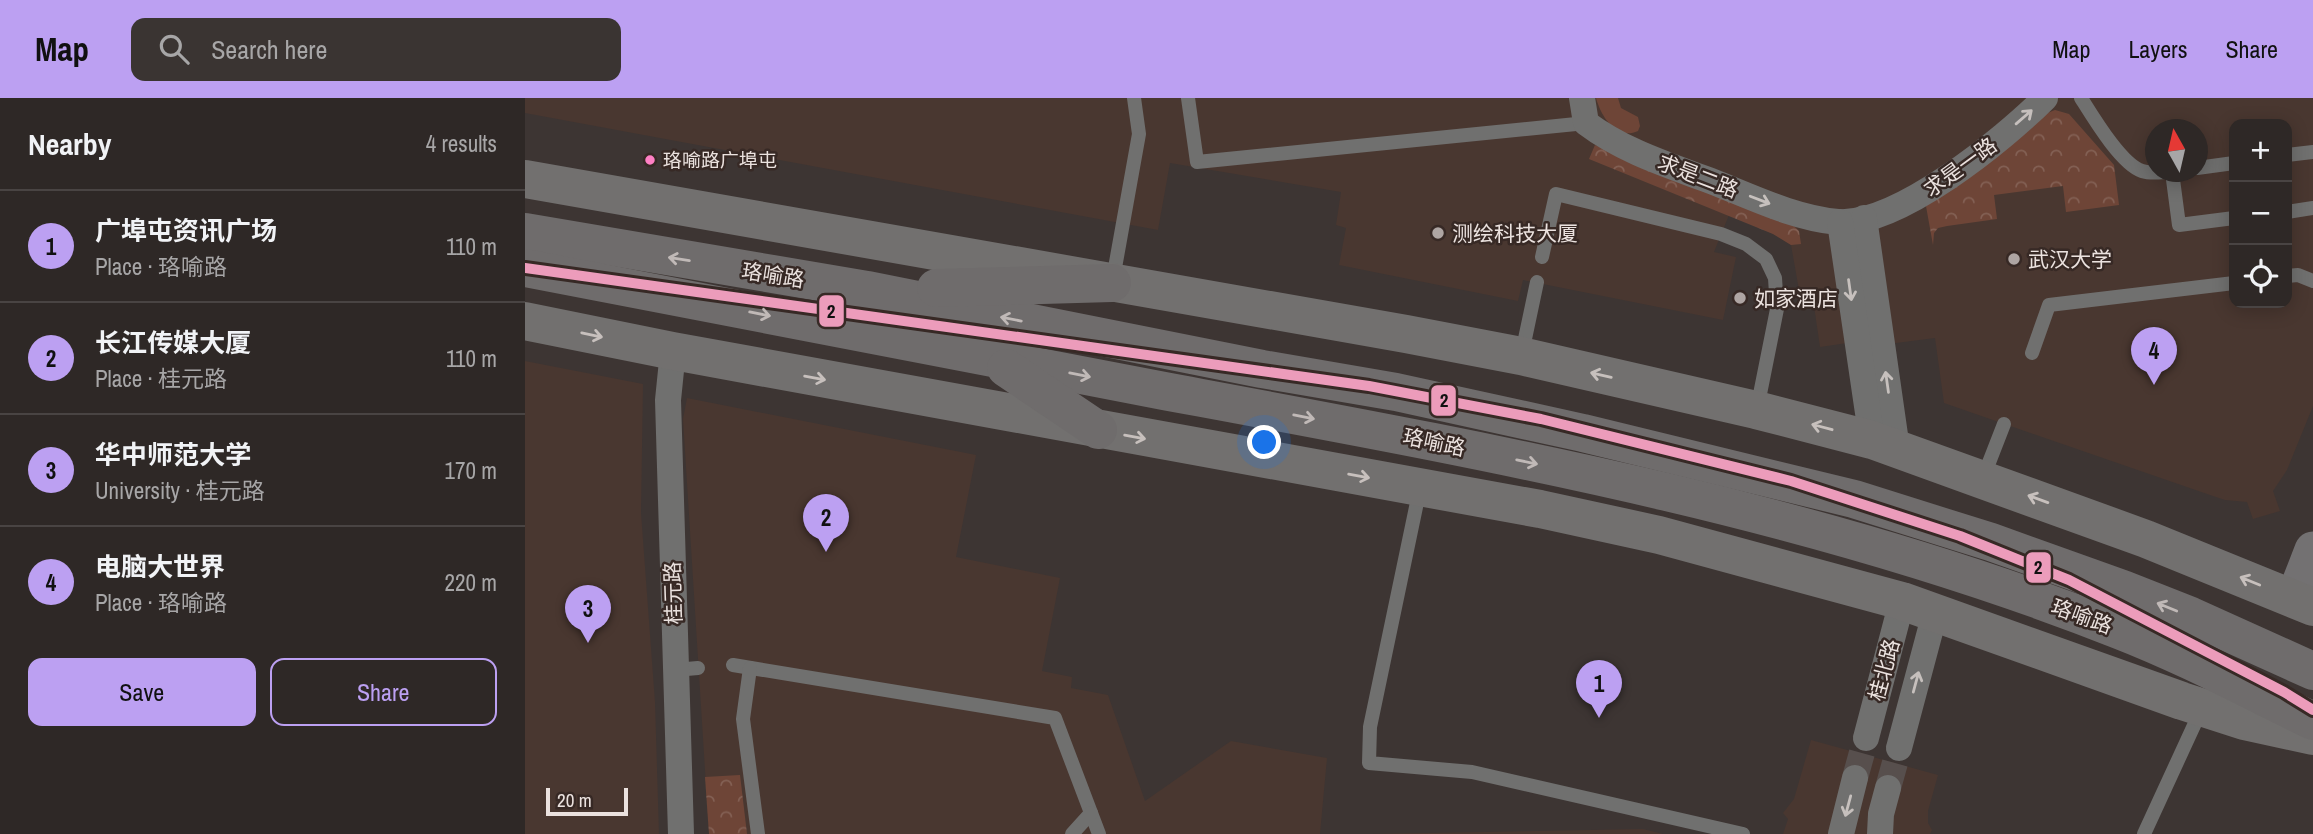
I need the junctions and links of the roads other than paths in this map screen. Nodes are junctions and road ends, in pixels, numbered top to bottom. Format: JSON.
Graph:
{"nodes":[{"id":1,"x":1134,"y":98,"type":"edge"},
{"id":2,"x":1188,"y":98,"type":"edge"},
{"id":3,"x":2045,"y":98,"type":"edge"},
{"id":4,"x":2081,"y":98,"type":"edge"},
{"id":5,"x":1584,"y":110,"type":"edge"},
{"id":6,"x":2313,"y":152,"type":"edge"},
{"id":7,"x":2292,"y":154,"type":"edge"},
{"id":8,"x":2229,"y":164,"type":"edge"},
{"id":9,"x":2208,"y":167,"type":"edge"},
{"id":10,"x":2145,"y":172,"type":"edge"},
{"id":11,"x":525,"y":179,"type":"edge"},
{"id":12,"x":2173,"y":182,"type":"edge"},
{"id":13,"x":2313,"y":208,"type":"edge"},
{"id":14,"x":2292,"y":211,"type":"edge"},
{"id":15,"x":525,"y":215,"type":"edge"},
{"id":16,"x":2229,"y":219,"type":"edge"},
{"id":17,"x":1852,"y":220,"type":"junction"},
{"id":18,"x":525,"y":232,"type":"edge"},
{"id":19,"x":597,"y":245,"type":"junction"},
{"id":20,"x":1542,"y":257,"type":"dead end"},
{"id":21,"x":525,"y":268,"type":"edge"},
{"id":22,"x":2292,"y":276,"type":"edge"},
{"id":23,"x":2313,"y":281,"type":"edge"},
{"id":24,"x":1537,"y":282,"type":"dead end"},
{"id":25,"x":1112,"y":283,"type":"junction"},
{"id":26,"x":2229,"y":284,"type":"edge"},
{"id":27,"x":867,"y":290,"type":"junction"},
{"id":28,"x":525,"y":321,"type":"edge"},
{"id":29,"x":673,"y":351,"type":"junction"},
{"id":30,"x":2032,"y":353,"type":"dead end"},
{"id":31,"x":1521,"y":356,"type":"junction"},
{"id":32,"x":992,"y":359,"type":"junction"},
{"id":33,"x":1756,"y":410,"type":"junction"},
{"id":34,"x":2004,"y":424,"type":"dead end"},
{"id":35,"x":1098,"y":430,"type":"junction"},
{"id":36,"x":1884,"y":445,"type":"junction"},
{"id":37,"x":1982,"y":479,"type":"junction"},
{"id":38,"x":1420,"y":487,"type":"junction"},
{"id":39,"x":2313,"y":550,"type":"edge"},
{"id":40,"x":2303,"y":603,"type":"edge"},
{"id":41,"x":1918,"y":607,"type":"junction"},
{"id":42,"x":733,"y":665,"type":"dead end"},
{"id":43,"x":750,"y":668,"type":"junction"},
{"id":44,"x":2313,"y":671,"type":"edge"},
{"id":45,"x":2203,"y":707,"type":"junction"},
{"id":46,"x":2313,"y":721,"type":"edge"},
{"id":47,"x":2313,"y":736,"type":"edge"},
{"id":48,"x":1866,"y":738,"type":"tunnel mouth"},
{"id":49,"x":1899,"y":748,"type":"tunnel mouth"},
{"id":50,"x":1855,"y":778,"type":"tunnel mouth"},
{"id":51,"x":1888,"y":788,"type":"tunnel mouth"},
{"id":52,"x":1091,"y":813,"type":"junction"},
{"id":53,"x":681,"y":834,"type":"edge"},
{"id":54,"x":758,"y":834,"type":"edge"},
{"id":55,"x":1072,"y":834,"type":"edge"},
{"id":56,"x":1099,"y":834,"type":"edge"},
{"id":57,"x":1743,"y":834,"type":"edge"},
{"id":58,"x":1841,"y":834,"type":"edge"},
{"id":59,"x":1880,"y":834,"type":"edge"},
{"id":60,"x":2144,"y":834,"type":"edge"}],
"edges":[{"from":1,"to":25,"type":"lane"},
{"from":2,"to":5,"type":"lane"},
{"from":17,"to":3,"type":"street","name":"求是一路","one_way":true},
{"from":4,"to":10,"type":"lane"},
{"from":5,"to":17,"type":"street","name":"求是二路","one_way":true},
{"from":6,"to":7,"type":"lane"},
{"from":8,"to":9,"type":"lane"},
{"from":11,"to":25,"type":"main road"},
{"from":12,"to":16,"type":"lane"},
{"from":13,"to":14,"type":"lane"},
{"from":15,"to":19,"type":"highway"},
{"from":17,"to":36,"type":"street"},
{"from":18,"to":19,"type":"highway","name":"珞喻路"},
{"from":27,"to":19,"type":"highway","name":"珞喻路","one_way":true},
{"from":20,"to":33,"type":"lane"},
{"from":21,"to":32,"type":"highway","name":"珞喻路","one_way":true},
{"from":22,"to":23,"type":"lane"},
{"from":24,"to":31,"type":"lane"},
{"from":25,"to":27,"type":"highway"},
{"from":25,"to":31,"type":"main road"},
{"from":26,"to":30,"type":"lane"},
{"from":44,"to":27,"type":"highway","name":"珞喻路","one_way":true},
{"from":28,"to":29,"type":"main road","one_way":true},
{"from":29,"to":35,"type":"main road","one_way":true},
{"from":29,"to":53,"type":"street","name":"桂元路"},
{"from":33,"to":31,"type":"main road","one_way":true},
{"from":32,"to":35,"type":"highway"},
{"from":32,"to":46,"type":"highway","name":"珞喻路","one_way":true},
{"from":36,"to":33,"type":"main road","one_way":true},
{"from":34,"to":37,"type":"lane"},
{"from":35,"to":38,"type":"main road","one_way":true},
{"from":36,"to":37,"type":"main road"},
{"from":40,"to":37,"type":"main road","one_way":true},
{"from":38,"to":41,"type":"main road"},
{"from":38,"to":57,"type":"lane"},
{"from":39,"to":40,"type":"street"},
{"from":41,"to":45,"type":"main road"},
{"from":41,"to":48,"type":"street","name":"桂北路"},
{"from":49,"to":41,"type":"street","name":"桂北路","one_way":true},
{"from":42,"to":43,"type":"lane"},
{"from":43,"to":52,"type":"lane"},
{"from":43,"to":54,"type":"lane"},
{"from":45,"to":47,"type":"main road"},
{"from":45,"to":60,"type":"lane"},
{"from":50,"to":58,"type":"street","one_way":true},
{"from":51,"to":59,"type":"street"},
{"from":52,"to":55,"type":"lane"},
{"from":52,"to":56,"type":"lane"}]}
